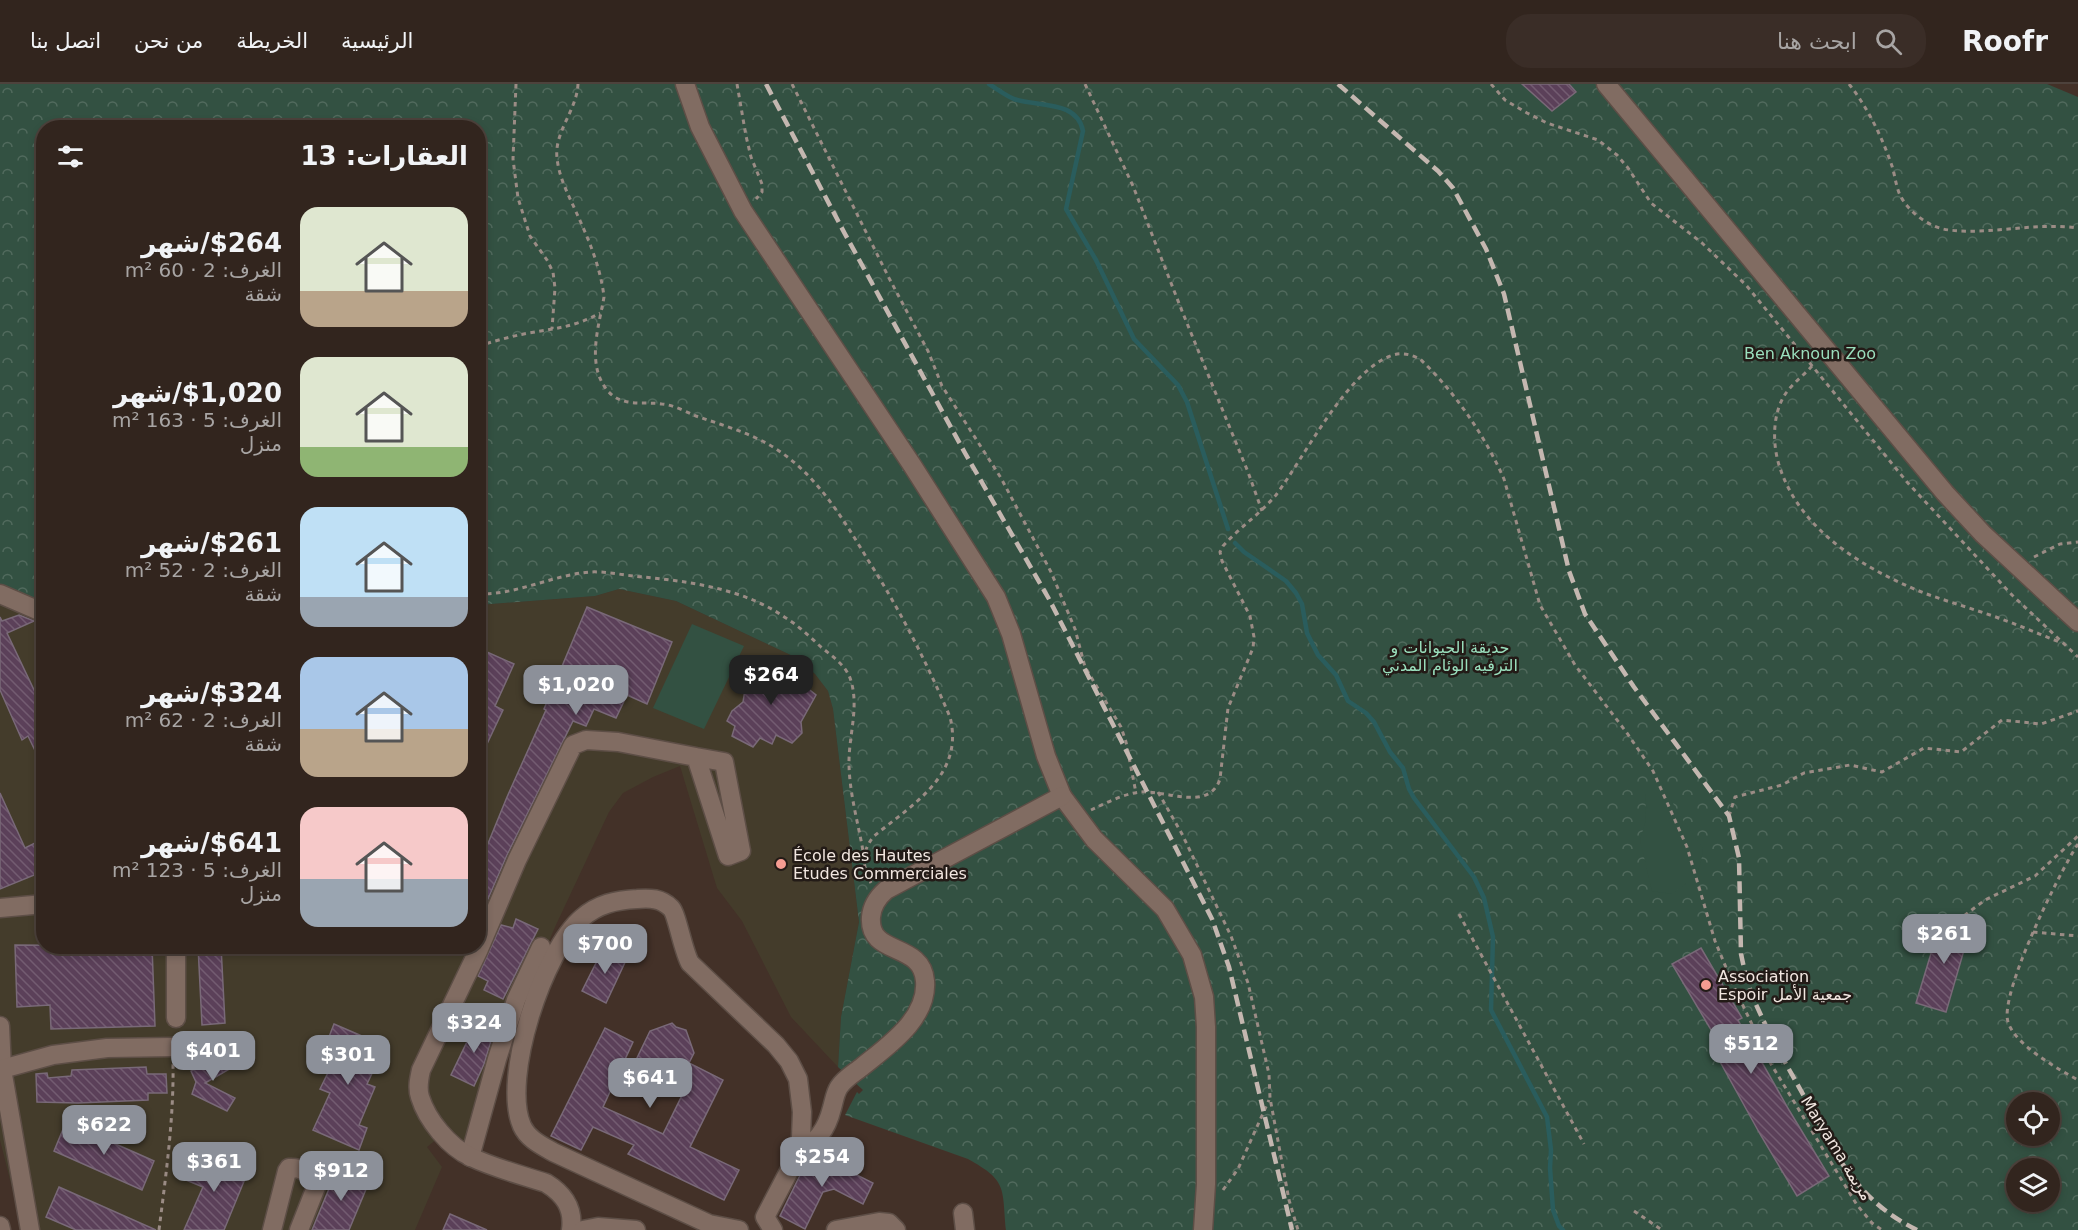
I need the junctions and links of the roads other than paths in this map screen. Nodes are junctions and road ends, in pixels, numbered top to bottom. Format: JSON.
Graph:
{"nodes":[{"id":1,"x":685,"y":84,"type":"edge"},
{"id":2,"x":1606,"y":84,"type":"edge"},
{"id":3,"x":0,"y":594,"type":"edge"},
{"id":4,"x":36,"y":610,"type":"edge"},
{"id":5,"x":2078,"y":622,"type":"edge"},
{"id":6,"x":696,"y":758,"type":"junction"},
{"id":7,"x":1062,"y":796,"type":"junction"},
{"id":8,"x":36,"y":905,"type":"edge"},
{"id":9,"x":0,"y":908,"type":"edge"},
{"id":10,"x":486,"y":935,"type":"edge"},
{"id":11,"x":542,"y":947,"type":"dead end"},
{"id":12,"x":176,"y":954,"type":"edge"},
{"id":13,"x":478,"y":954,"type":"edge"},
{"id":14,"x":176,"y":1018,"type":"dead end"},
{"id":15,"x":0,"y":1026,"type":"edge"},
{"id":16,"x":172,"y":1047,"type":"road end"},
{"id":17,"x":2,"y":1069,"type":"junction"},
{"id":18,"x":798,"y":1154,"type":"junction"},
{"id":19,"x":470,"y":1157,"type":"junction"},
{"id":20,"x":30,"y":1230,"type":"edge"},
{"id":21,"x":272,"y":1230,"type":"edge"},
{"id":22,"x":299,"y":1230,"type":"edge"},
{"id":23,"x":571,"y":1230,"type":"edge"},
{"id":24,"x":583,"y":1230,"type":"edge"},
{"id":25,"x":636,"y":1230,"type":"edge"},
{"id":26,"x":739,"y":1230,"type":"edge"},
{"id":27,"x":773,"y":1230,"type":"edge"},
{"id":28,"x":836,"y":1230,"type":"edge"},
{"id":29,"x":896,"y":1230,"type":"edge"},
{"id":30,"x":1203,"y":1230,"type":"edge"}],
"edges":[{"from":1,"to":7,"type":"street"},
{"from":2,"to":5,"type":"street"},
{"from":3,"to":4,"type":"street"},
{"from":6,"to":6,"type":"street"},
{"from":6,"to":10,"type":"street"},
{"from":7,"to":18,"type":"street"},
{"from":7,"to":30,"type":"street"},
{"from":8,"to":9,"type":"street"},
{"from":11,"to":19,"type":"street"},
{"from":12,"to":14,"type":"street"},
{"from":13,"to":19,"type":"street"},
{"from":15,"to":17,"type":"street"},
{"from":16,"to":17,"type":"street"},
{"from":17,"to":20,"type":"street"},
{"from":18,"to":26,"type":"street"},
{"from":18,"to":27,"type":"street"},
{"from":19,"to":23,"type":"street"},
{"from":21,"to":22,"type":"street"},
{"from":24,"to":25,"type":"street"},
{"from":28,"to":29,"type":"street"}]}
